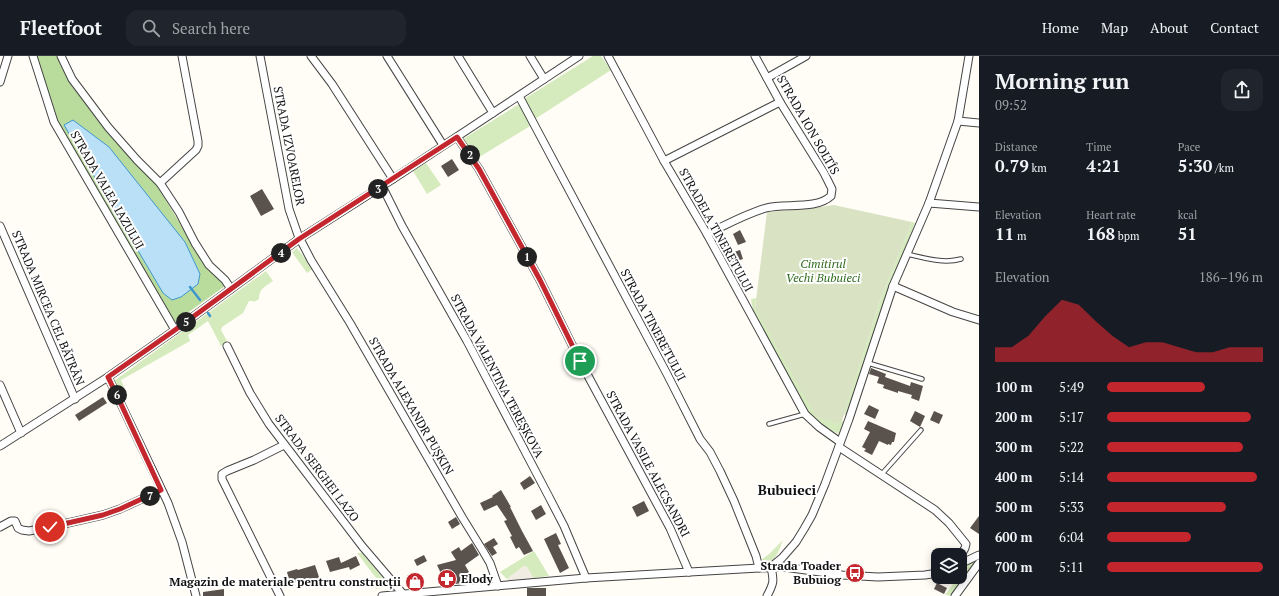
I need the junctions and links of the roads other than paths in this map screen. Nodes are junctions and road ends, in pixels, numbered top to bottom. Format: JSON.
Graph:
{"nodes":[{"id":1,"x":8,"y":56,"type":"edge"},
{"id":2,"x":33,"y":56,"type":"edge"},
{"id":3,"x":61,"y":56,"type":"edge"},
{"id":4,"x":182,"y":56,"type":"edge"},
{"id":5,"x":260,"y":56,"type":"edge"},
{"id":6,"x":311,"y":56,"type":"edge"},
{"id":7,"x":387,"y":56,"type":"edge"},
{"id":8,"x":458,"y":56,"type":"edge"},
{"id":9,"x":530,"y":56,"type":"edge"},
{"id":10,"x":579,"y":56,"type":"edge"},
{"id":11,"x":608,"y":56,"type":"edge"},
{"id":12,"x":755,"y":56,"type":"edge"},
{"id":13,"x":806,"y":56,"type":"edge"},
{"id":14,"x":969,"y":56,"type":"edge"},
{"id":15,"x":767,"y":78,"type":"junction"},
{"id":16,"x":544,"y":79,"type":"junction"},
{"id":17,"x":0,"y":82,"type":"edge"},
{"id":18,"x":519,"y":96,"type":"junction"},
{"id":19,"x":780,"y":102,"type":"junction"},
{"id":20,"x":493,"y":113,"type":"junction"},
{"id":21,"x":958,"y":121,"type":"junction"},
{"id":22,"x":979,"y":123,"type":"edge"},
{"id":23,"x":457,"y":137,"type":"junction"},
{"id":24,"x":443,"y":145,"type":"junction"},
{"id":25,"x":664,"y":161,"type":"junction"},
{"id":26,"x":393,"y":179,"type":"junction"},
{"id":27,"x":160,"y":183,"type":"junction"},
{"id":28,"x":382,"y":186,"type":"junction"},
{"id":29,"x":929,"y":203,"type":"junction"},
{"id":30,"x":979,"y":207,"type":"edge"},
{"id":31,"x":0,"y":226,"type":"edge"},
{"id":32,"x":707,"y":234,"type":"junction"},
{"id":33,"x":299,"y":239,"type":"junction"},
{"id":34,"x":907,"y":254,"type":"junction"},
{"id":35,"x":961,"y":259,"type":"dead end"},
{"id":36,"x":893,"y":286,"type":"junction"},
{"id":37,"x":231,"y":289,"type":"junction"},
{"id":38,"x":979,"y":320,"type":"edge"},
{"id":39,"x":175,"y":330,"type":"junction"},
{"id":40,"x":227,"y":346,"type":"dead end"},
{"id":41,"x":868,"y":363,"type":"junction"},
{"id":42,"x":108,"y":377,"type":"junction"},
{"id":43,"x":922,"y":379,"type":"dead end"},
{"id":44,"x":0,"y":385,"type":"edge"},
{"id":45,"x":75,"y":399,"type":"junction"},
{"id":46,"x":806,"y":414,"type":"junction"},
{"id":47,"x":769,"y":424,"type":"dead end"},
{"id":48,"x":921,"y":430,"type":"dead end"},
{"id":49,"x":21,"y":433,"type":"junction"},
{"id":50,"x":840,"y":444,"type":"junction"},
{"id":51,"x":0,"y":446,"type":"edge"},
{"id":52,"x":284,"y":446,"type":"junction"},
{"id":53,"x":882,"y":475,"type":"junction"},
{"id":54,"x":161,"y":490,"type":"junction"},
{"id":55,"x":0,"y":526,"type":"edge"},
{"id":56,"x":965,"y":548,"type":"edge"},
{"id":57,"x":979,"y":555,"type":"edge"},
{"id":58,"x":967,"y":561,"type":"edge"},
{"id":59,"x":979,"y":563,"type":"edge"},
{"id":60,"x":771,"y":567,"type":"junction"},
{"id":61,"x":759,"y":568,"type":"junction"},
{"id":62,"x":689,"y":572,"type":"junction"},
{"id":63,"x":931,"y":574,"type":"edge"},
{"id":64,"x":586,"y":578,"type":"junction"},
{"id":65,"x":498,"y":586,"type":"junction"},
{"id":66,"x":475,"y":588,"type":"junction"},
{"id":67,"x":403,"y":594,"type":"junction"},
{"id":68,"x":196,"y":596,"type":"edge"},
{"id":69,"x":280,"y":596,"type":"edge"},
{"id":70,"x":382,"y":596,"type":"edge"},
{"id":71,"x":476,"y":596,"type":"edge"},
{"id":72,"x":767,"y":596,"type":"edge"},
{"id":73,"x":955,"y":596,"type":"edge"}],
"edges":[{"from":1,"to":17,"type":"street"},
{"from":2,"to":39,"type":"street","name":"STRADA VALEA IAZULUI"},
{"from":3,"to":27,"type":"street"},
{"from":4,"to":27,"type":"street"},
{"from":5,"to":33,"type":"street","name":"STRADA IZVOARELOR"},
{"from":6,"to":26,"type":"street"},
{"from":7,"to":24,"type":"street"},
{"from":8,"to":20,"type":"street"},
{"from":9,"to":16,"type":"street"},
{"from":10,"to":16,"type":"street"},
{"from":11,"to":25,"type":"street","name":"STRADELA TINERETULUI"},
{"from":12,"to":15,"type":"street","name":"STRADA ION SOLTÎS"},
{"from":13,"to":15,"type":"street"},
{"from":14,"to":21,"type":"street"},
{"from":15,"to":19,"type":"street","name":"STRADA ION SOLTÎS"},
{"from":16,"to":18,"type":"street"},
{"from":18,"to":20,"type":"street"},
{"from":18,"to":61,"type":"street","name":"STRADA TINERETULUI"},
{"from":19,"to":25,"type":"street"},
{"from":19,"to":32,"type":"street","name":"STRADA ION SOLTÎS"},
{"from":20,"to":23,"type":"street"},
{"from":21,"to":22,"type":"street"},
{"from":21,"to":29,"type":"street"},
{"from":23,"to":24,"type":"street"},
{"from":23,"to":62,"type":"street","name":"STRADA VASILE ALECSANDRI"},
{"from":24,"to":26,"type":"street"},
{"from":25,"to":32,"type":"street","name":"STRADELA TINERETULUI"},
{"from":26,"to":28,"type":"street"},
{"from":27,"to":37,"type":"street"},
{"from":28,"to":33,"type":"street"},
{"from":28,"to":64,"type":"street","name":"STRADA VALENTINA TEREȘKOVA"},
{"from":29,"to":30,"type":"street"},
{"from":29,"to":34,"type":"street"},
{"from":31,"to":45,"type":"street","name":"STRADA MIRCEA CEL BĂTRÂN"},
{"from":32,"to":46,"type":"street","name":"STRADELA TINERETULUI"},
{"from":33,"to":37,"type":"street"},
{"from":33,"to":65,"type":"street","name":"STRADA ALEXANDR PUȘKIN"},
{"from":34,"to":35,"type":"lane"},
{"from":34,"to":36,"type":"street"},
{"from":36,"to":38,"type":"street"},
{"from":36,"to":41,"type":"street"},
{"from":37,"to":39,"type":"street"},
{"from":39,"to":42,"type":"street"},
{"from":40,"to":52,"type":"street","name":"STRADA SERGHEI LAZO"},
{"from":41,"to":43,"type":"lane"},
{"from":41,"to":50,"type":"street"},
{"from":42,"to":45,"type":"street"},
{"from":42,"to":54,"type":"street"},
{"from":44,"to":49,"type":"street"},
{"from":45,"to":49,"type":"street"},
{"from":46,"to":47,"type":"lane"},
{"from":46,"to":50,"type":"street","name":"STRADELA TINERETULUI"},
{"from":48,"to":53,"type":"lane"},
{"from":49,"to":51,"type":"street"},
{"from":50,"to":53,"type":"street","name":"STRADELA TINERETULUI"},
{"from":50,"to":60,"type":"street"},
{"from":52,"to":67,"type":"street","name":"STRADA SERGHEI LAZO"},
{"from":52,"to":69,"type":"street"},
{"from":53,"to":56,"type":"street","name":"STRADELA TINERETULUI"},
{"from":54,"to":55,"type":"street"},
{"from":54,"to":68,"type":"street"},
{"from":57,"to":58,"type":"street"},
{"from":59,"to":73,"type":"street"},
{"from":60,"to":61,"type":"street"},
{"from":60,"to":63,"type":"street"},
{"from":60,"to":72,"type":"street"},
{"from":61,"to":62,"type":"street"},
{"from":62,"to":64,"type":"street"},
{"from":64,"to":65,"type":"street"},
{"from":65,"to":66,"type":"street"},
{"from":66,"to":67,"type":"street"},
{"from":66,"to":71,"type":"street"},
{"from":67,"to":70,"type":"street"}]}
